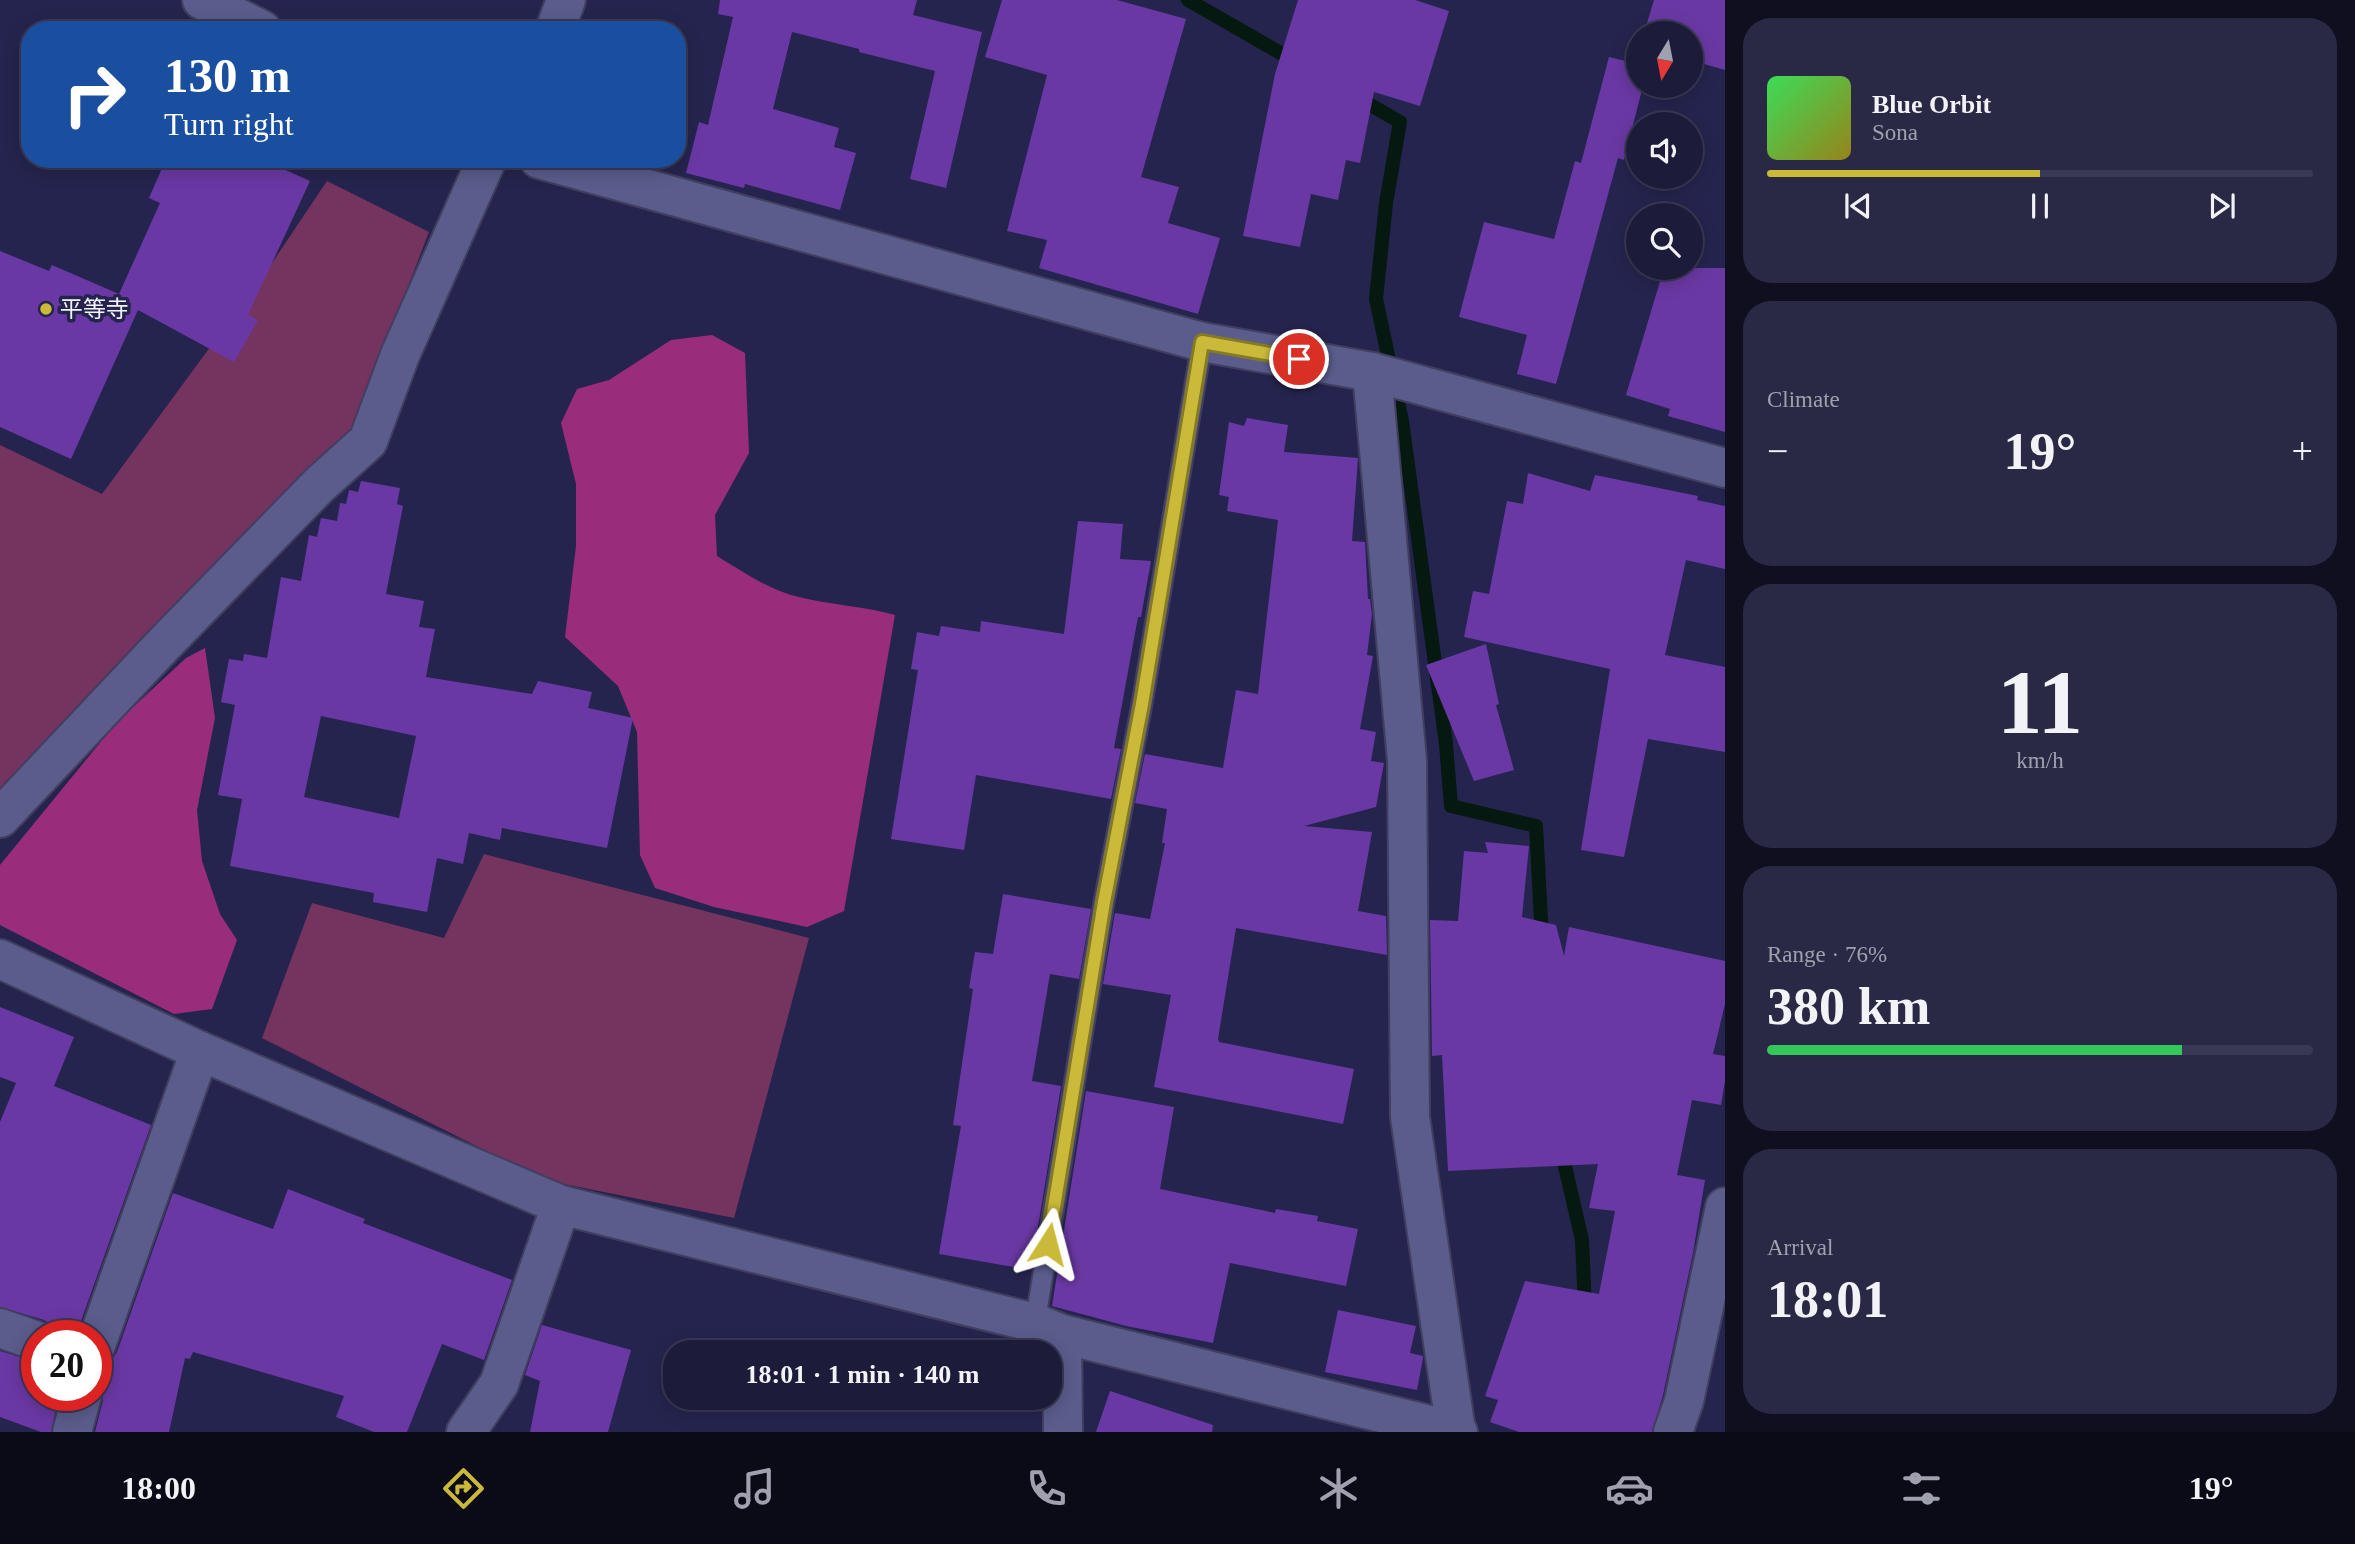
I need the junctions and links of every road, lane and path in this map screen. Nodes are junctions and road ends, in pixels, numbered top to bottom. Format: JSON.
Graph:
{"nodes":[{"id":1,"x":566,"y":0,"type":"edge"},
{"id":2,"x":209,"y":1,"type":"edge"},
{"id":3,"x":246,"y":21,"type":"edge"},
{"id":4,"x":558,"y":21,"type":"edge"},
{"id":5,"x":483,"y":168,"type":"edge"},
{"id":6,"x":572,"y":168,"type":"edge"},
{"id":7,"x":1202,"y":342,"type":"junction"},
{"id":8,"x":1372,"y":372,"type":"junction"},
{"id":9,"x":1725,"y":468,"type":"edge"},
{"id":10,"x":0,"y":818,"type":"edge"},
{"id":11,"x":0,"y":958,"type":"edge"},
{"id":12,"x":200,"y":1051,"type":"junction"},
{"id":13,"x":561,"y":1205,"type":"junction"},
{"id":14,"x":1725,"y":1207,"type":"edge"},
{"id":15,"x":105,"y":1320,"type":"edge"},
{"id":16,"x":0,"y":1328,"type":"edge"},
{"id":17,"x":1048,"y":1329,"type":"junction"},
{"id":18,"x":21,"y":1335,"type":"edge"},
{"id":19,"x":78,"y":1411,"type":"edge"},
{"id":20,"x":72,"y":1432,"type":"edge"},
{"id":21,"x":466,"y":1432,"type":"edge"},
{"id":22,"x":1063,"y":1432,"type":"edge"},
{"id":23,"x":1457,"y":1432,"type":"edge"},
{"id":24,"x":1673,"y":1432,"type":"edge"}],
"edges":[{"from":1,"to":4,"type":"street"},
{"from":2,"to":3,"type":"street"},
{"from":5,"to":10,"type":"street"},
{"from":6,"to":7,"type":"street"},
{"from":7,"to":8,"type":"street"},
{"from":7,"to":17,"type":"lane"},
{"from":8,"to":9,"type":"street"},
{"from":8,"to":23,"type":"street"},
{"from":11,"to":12,"type":"street"},
{"from":12,"to":13,"type":"street"},
{"from":12,"to":15,"type":"street"},
{"from":13,"to":17,"type":"street"},
{"from":13,"to":21,"type":"street"},
{"from":14,"to":24,"type":"street"},
{"from":16,"to":18,"type":"street"},
{"from":17,"to":22,"type":"street"},
{"from":17,"to":23,"type":"street"},
{"from":19,"to":20,"type":"street"}]}
